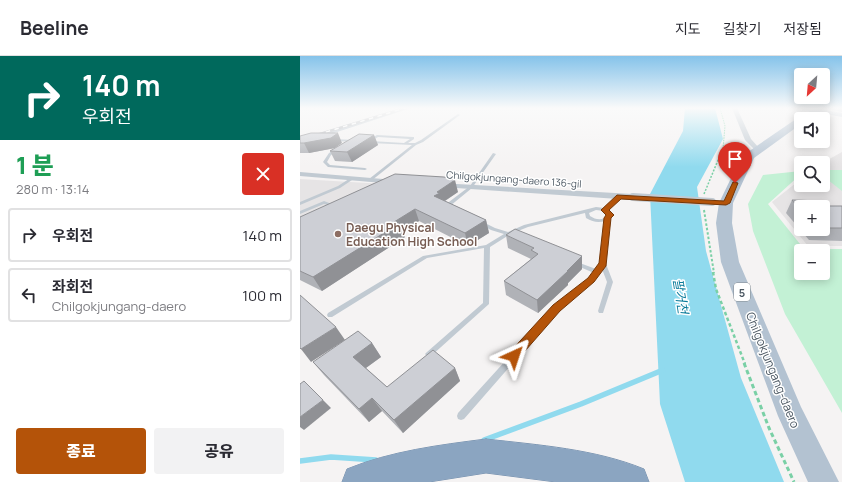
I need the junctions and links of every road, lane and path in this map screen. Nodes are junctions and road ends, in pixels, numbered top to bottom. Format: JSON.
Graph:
{"nodes":[{"id":1,"x":333,"y":128,"type":"edge"},
{"id":2,"x":345,"y":128,"type":"edge"},
{"id":3,"x":441,"y":128,"type":"edge"},
{"id":4,"x":743,"y":128,"type":"edge"},
{"id":5,"x":789,"y":128,"type":"edge"},
{"id":6,"x":300,"y":138,"type":"edge"},
{"id":7,"x":331,"y":139,"type":"edge"},
{"id":8,"x":364,"y":141,"type":"edge"},
{"id":9,"x":368,"y":141,"type":"junction"},
{"id":10,"x":300,"y":142,"type":"edge"},
{"id":11,"x":405,"y":144,"type":"junction"},
{"id":12,"x":415,"y":144,"type":"junction"},
{"id":13,"x":348,"y":145,"type":"edge"},
{"id":14,"x":342,"y":146,"type":"edge"},
{"id":15,"x":757,"y":149,"type":"junction"},
{"id":16,"x":494,"y":154,"type":"dead end"},
{"id":17,"x":365,"y":169,"type":"dead end"},
{"id":18,"x":300,"y":174,"type":"edge"},
{"id":19,"x":353,"y":178,"type":"junction"},
{"id":20,"x":370,"y":180,"type":"junction"},
{"id":21,"x":401,"y":182,"type":"edge"},
{"id":22,"x":432,"y":184,"type":"edge"},
{"id":23,"x":471,"y":187,"type":"junction"},
{"id":24,"x":620,"y":197,"type":"junction"},
{"id":25,"x":719,"y":202,"type":"junction"},
{"id":26,"x":300,"y":204,"type":"edge"},
{"id":27,"x":331,"y":210,"type":"edge"},
{"id":28,"x":454,"y":210,"type":"edge"},
{"id":29,"x":605,"y":210,"type":"junction"},
{"id":30,"x":588,"y":211,"type":"junction"},
{"id":31,"x":300,"y":213,"type":"edge"},
{"id":32,"x":608,"y":218,"type":"junction"},
{"id":33,"x":474,"y":219,"type":"edge"},
{"id":34,"x":509,"y":233,"type":"junction"},
{"id":35,"x":516,"y":236,"type":"edge"},
{"id":36,"x":487,"y":246,"type":"junction"},
{"id":37,"x":570,"y":260,"type":"edge"},
{"id":38,"x":603,"y":264,"type":"junction"},
{"id":39,"x":597,"y":272,"type":"junction"},
{"id":40,"x":601,"y":311,"type":"dead end"},
{"id":41,"x":330,"y":314,"type":"dead end"},
{"id":42,"x":422,"y":360,"type":"edge"},
{"id":43,"x":461,"y":416,"type":"dead end"},
{"id":44,"x":360,"y":482,"type":"edge"},
{"id":45,"x":631,"y":482,"type":"edge"},
{"id":46,"x":824,"y":482,"type":"edge"}],
"edges":[{"from":1,"to":6,"type":"street"},
{"from":2,"to":10,"type":"street"},
{"from":3,"to":12,"type":"lane"},
{"from":4,"to":15,"type":"street"},
{"from":5,"to":15,"type":"main road","name":"Chilgokjungang-daero","number":"5"},
{"from":7,"to":13,"type":"lane"},
{"from":8,"to":9,"type":"lane"},
{"from":9,"to":11,"type":"lane"},
{"from":9,"to":11,"type":"lane"},
{"from":11,"to":12,"type":"lane"},
{"from":12,"to":20,"type":"lane"},
{"from":14,"to":17,"type":"lane"},
{"from":15,"to":25,"type":"main road","name":"Chilgokjungang-daero","number":"5"},
{"from":16,"to":23,"type":"lane"},
{"from":18,"to":19,"type":"street"},
{"from":19,"to":20,"type":"street"},
{"from":19,"to":26,"type":"lane"},
{"from":20,"to":21,"type":"street"},
{"from":22,"to":23,"type":"street","name":"Chilgokjungang-daero 136-gil"},
{"from":23,"to":24,"type":"street","name":"Chilgokjungang-daero 136-gil"},
{"from":23,"to":28,"type":"lane"},
{"from":24,"to":25,"type":"street","name":"Chilgokjungang-daero 136-gil","bridge":true},
{"from":24,"to":29,"type":"lane"},
{"from":25,"to":46,"type":"main road","name":"Chilgokjungang-daero","number":"5"},
{"from":27,"to":31,"type":"lane"},
{"from":29,"to":30,"type":"lane"},
{"from":29,"to":32,"type":"lane"},
{"from":30,"to":32,"type":"lane"},
{"from":30,"to":34,"type":"lane"},
{"from":32,"to":38,"type":"lane"},
{"from":33,"to":34,"type":"lane"},
{"from":34,"to":35,"type":"lane"},
{"from":34,"to":36,"type":"lane"},
{"from":36,"to":41,"type":"lane"},
{"from":36,"to":42,"type":"lane"},
{"from":37,"to":39,"type":"lane"},
{"from":38,"to":39,"type":"lane"},
{"from":38,"to":40,"type":"lane"},
{"from":39,"to":43,"type":"lane"},
{"from":44,"to":45,"type":"highway"}]}
